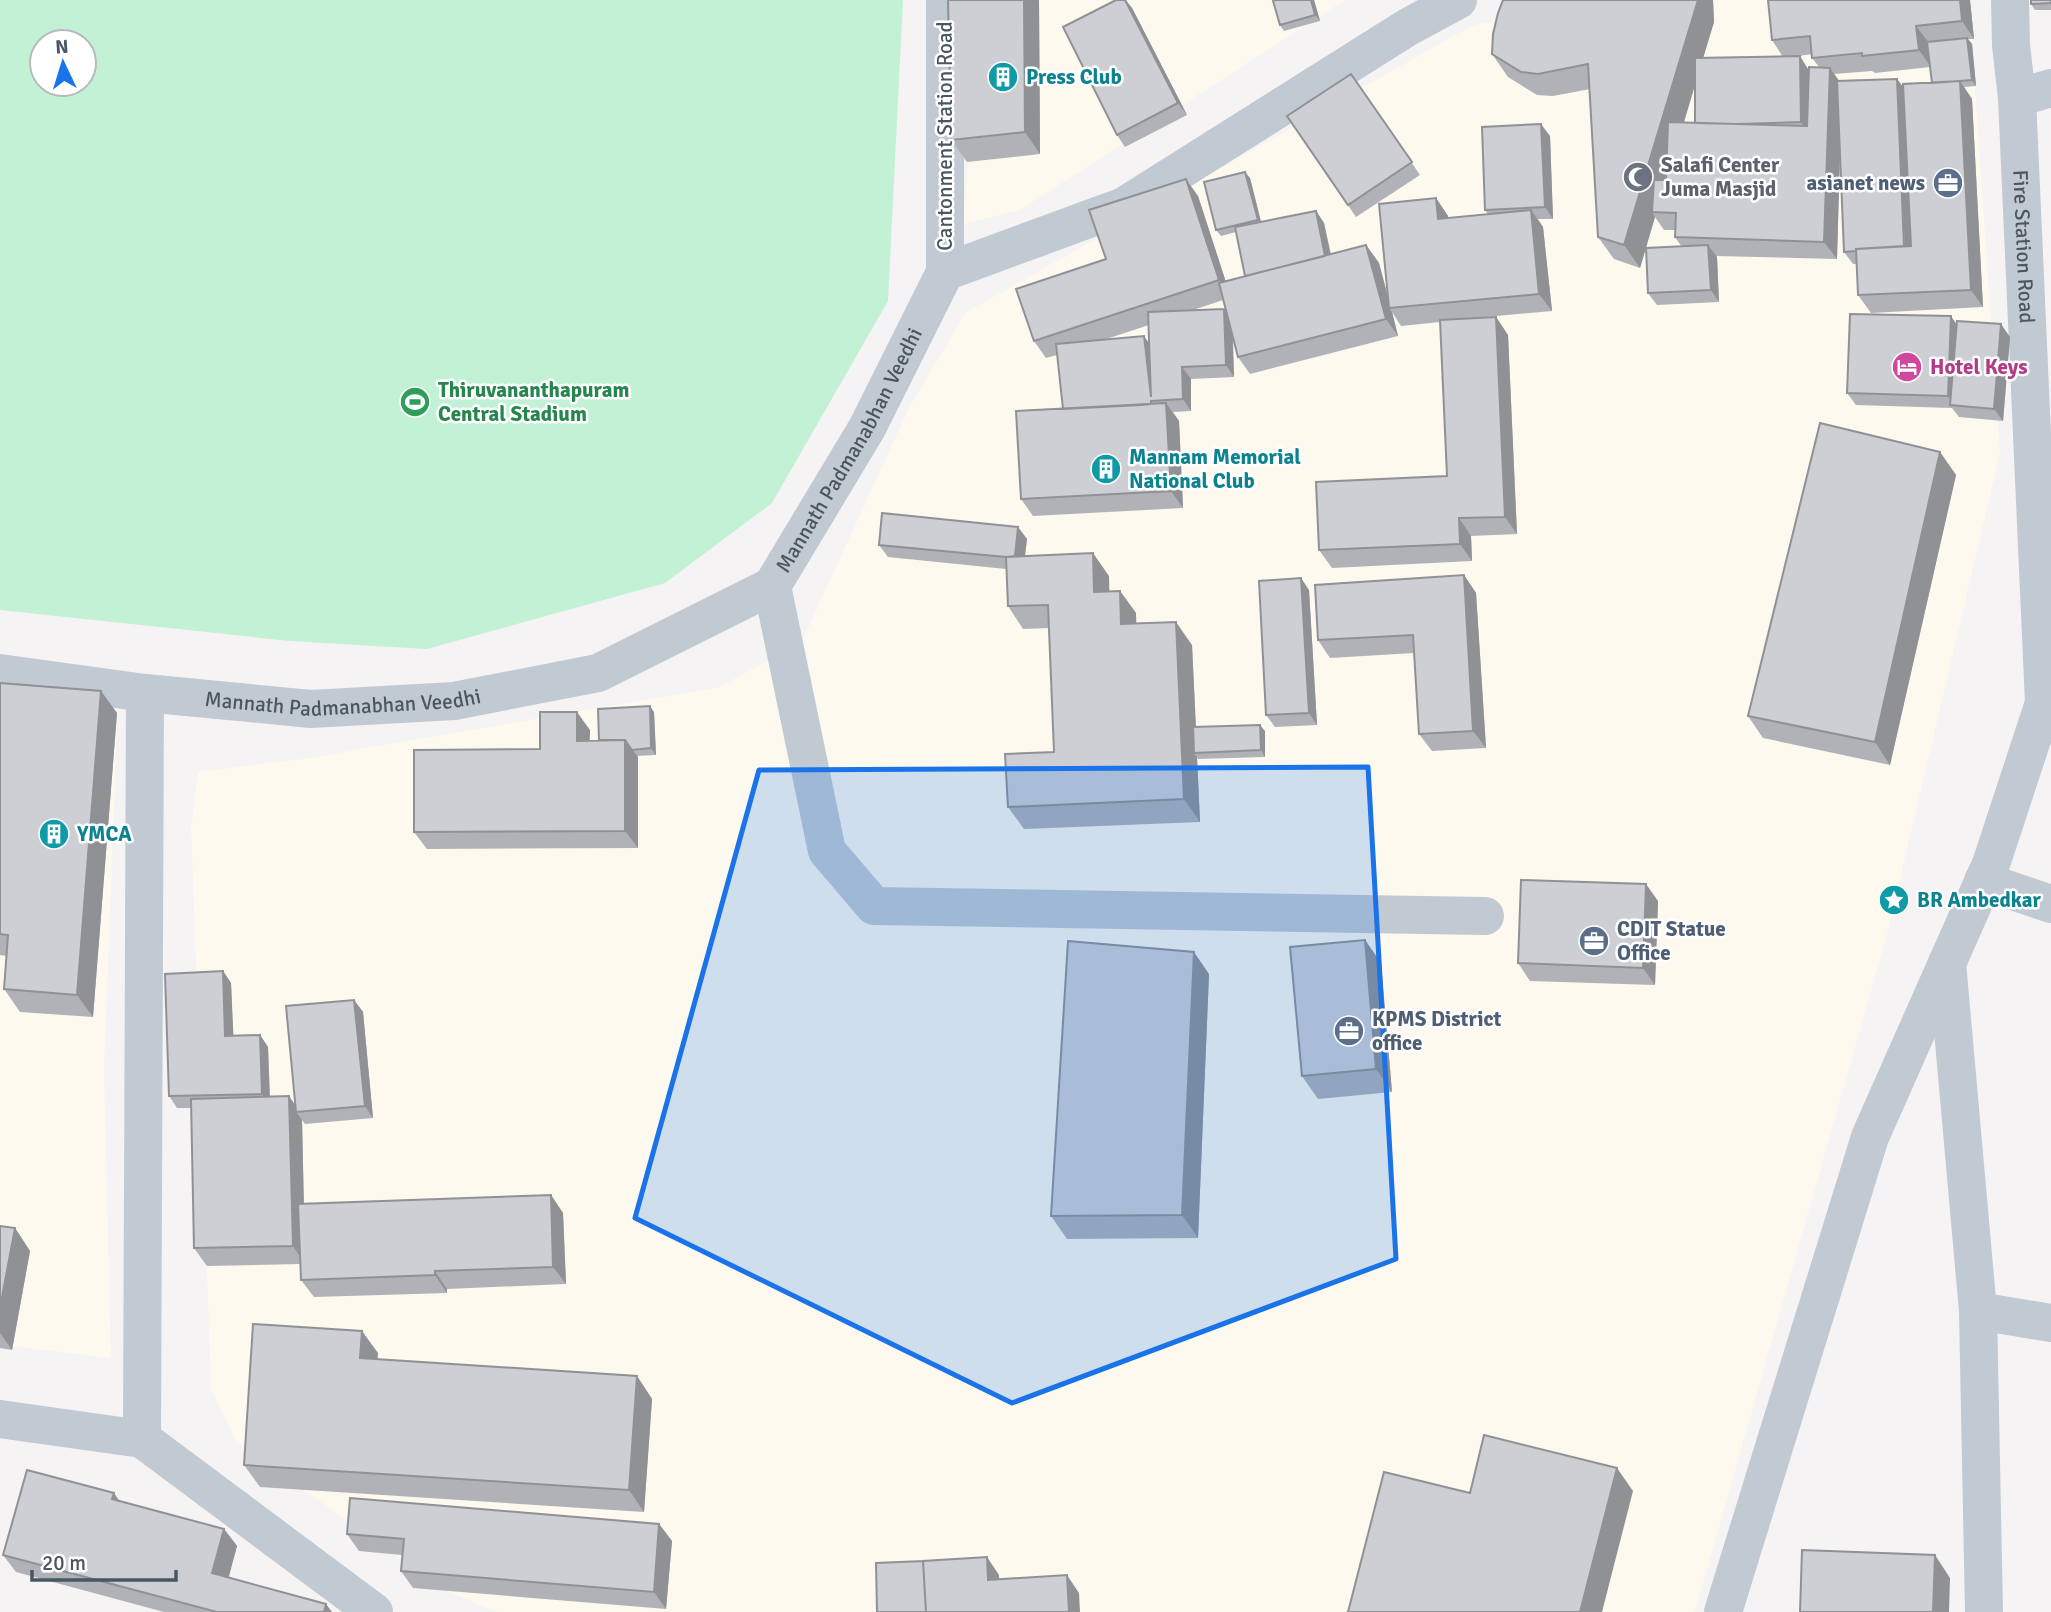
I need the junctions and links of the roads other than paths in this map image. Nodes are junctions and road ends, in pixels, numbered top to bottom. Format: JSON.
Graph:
{"nodes":[{"id":1,"x":946,"y":0,"type":"edge"},
{"id":2,"x":1458,"y":0,"type":"edge"},
{"id":3,"x":2010,"y":0,"type":"edge"},
{"id":4,"x":2034,"y":93,"type":"edge"},
{"id":5,"x":945,"y":272,"type":"junction"},
{"id":6,"x":772,"y":586,"type":"junction"},
{"id":7,"x":0,"y":673,"type":"edge"},
{"id":8,"x":145,"y":693,"type":"junction"},
{"id":9,"x":2047,"y":701,"type":"edge"},
{"id":10,"x":1983,"y":881,"type":"junction"},
{"id":11,"x":2051,"y":904,"type":"edge"},
{"id":12,"x":1485,"y":916,"type":"dead end"},
{"id":13,"x":1947,"y":963,"type":"junction"},
{"id":14,"x":1978,"y":1311,"type":"junction"},
{"id":15,"x":2051,"y":1323,"type":"edge"},
{"id":16,"x":0,"y":1419,"type":"edge"},
{"id":17,"x":142,"y":1439,"type":"junction"},
{"id":18,"x":374,"y":1612,"type":"edge"},
{"id":19,"x":1723,"y":1612,"type":"edge"},
{"id":20,"x":1984,"y":1612,"type":"edge"}],
"edges":[{"from":1,"to":5,"type":"street","name":"Cantonment Station Road"},
{"from":2,"to":5,"type":"street"},
{"from":3,"to":4,"type":"street","name":"Fire Station Road"},
{"from":4,"to":9,"type":"street","name":"Fire Station Road"},
{"from":5,"to":6,"type":"street","name":"Mannath Padmanabhan Veedhi"},
{"from":6,"to":8,"type":"street","name":"Mannath Padmanabhan Veedhi"},
{"from":6,"to":12,"type":"street"},
{"from":7,"to":8,"type":"street","name":"Mannath Padmanabhan Veedhi"},
{"from":8,"to":17,"type":"street"},
{"from":9,"to":10,"type":"street"},
{"from":10,"to":11,"type":"street"},
{"from":10,"to":13,"type":"street"},
{"from":13,"to":14,"type":"street"},
{"from":13,"to":19,"type":"street"},
{"from":14,"to":15,"type":"street"},
{"from":14,"to":20,"type":"street"},
{"from":16,"to":17,"type":"street"},
{"from":17,"to":18,"type":"street"}]}
